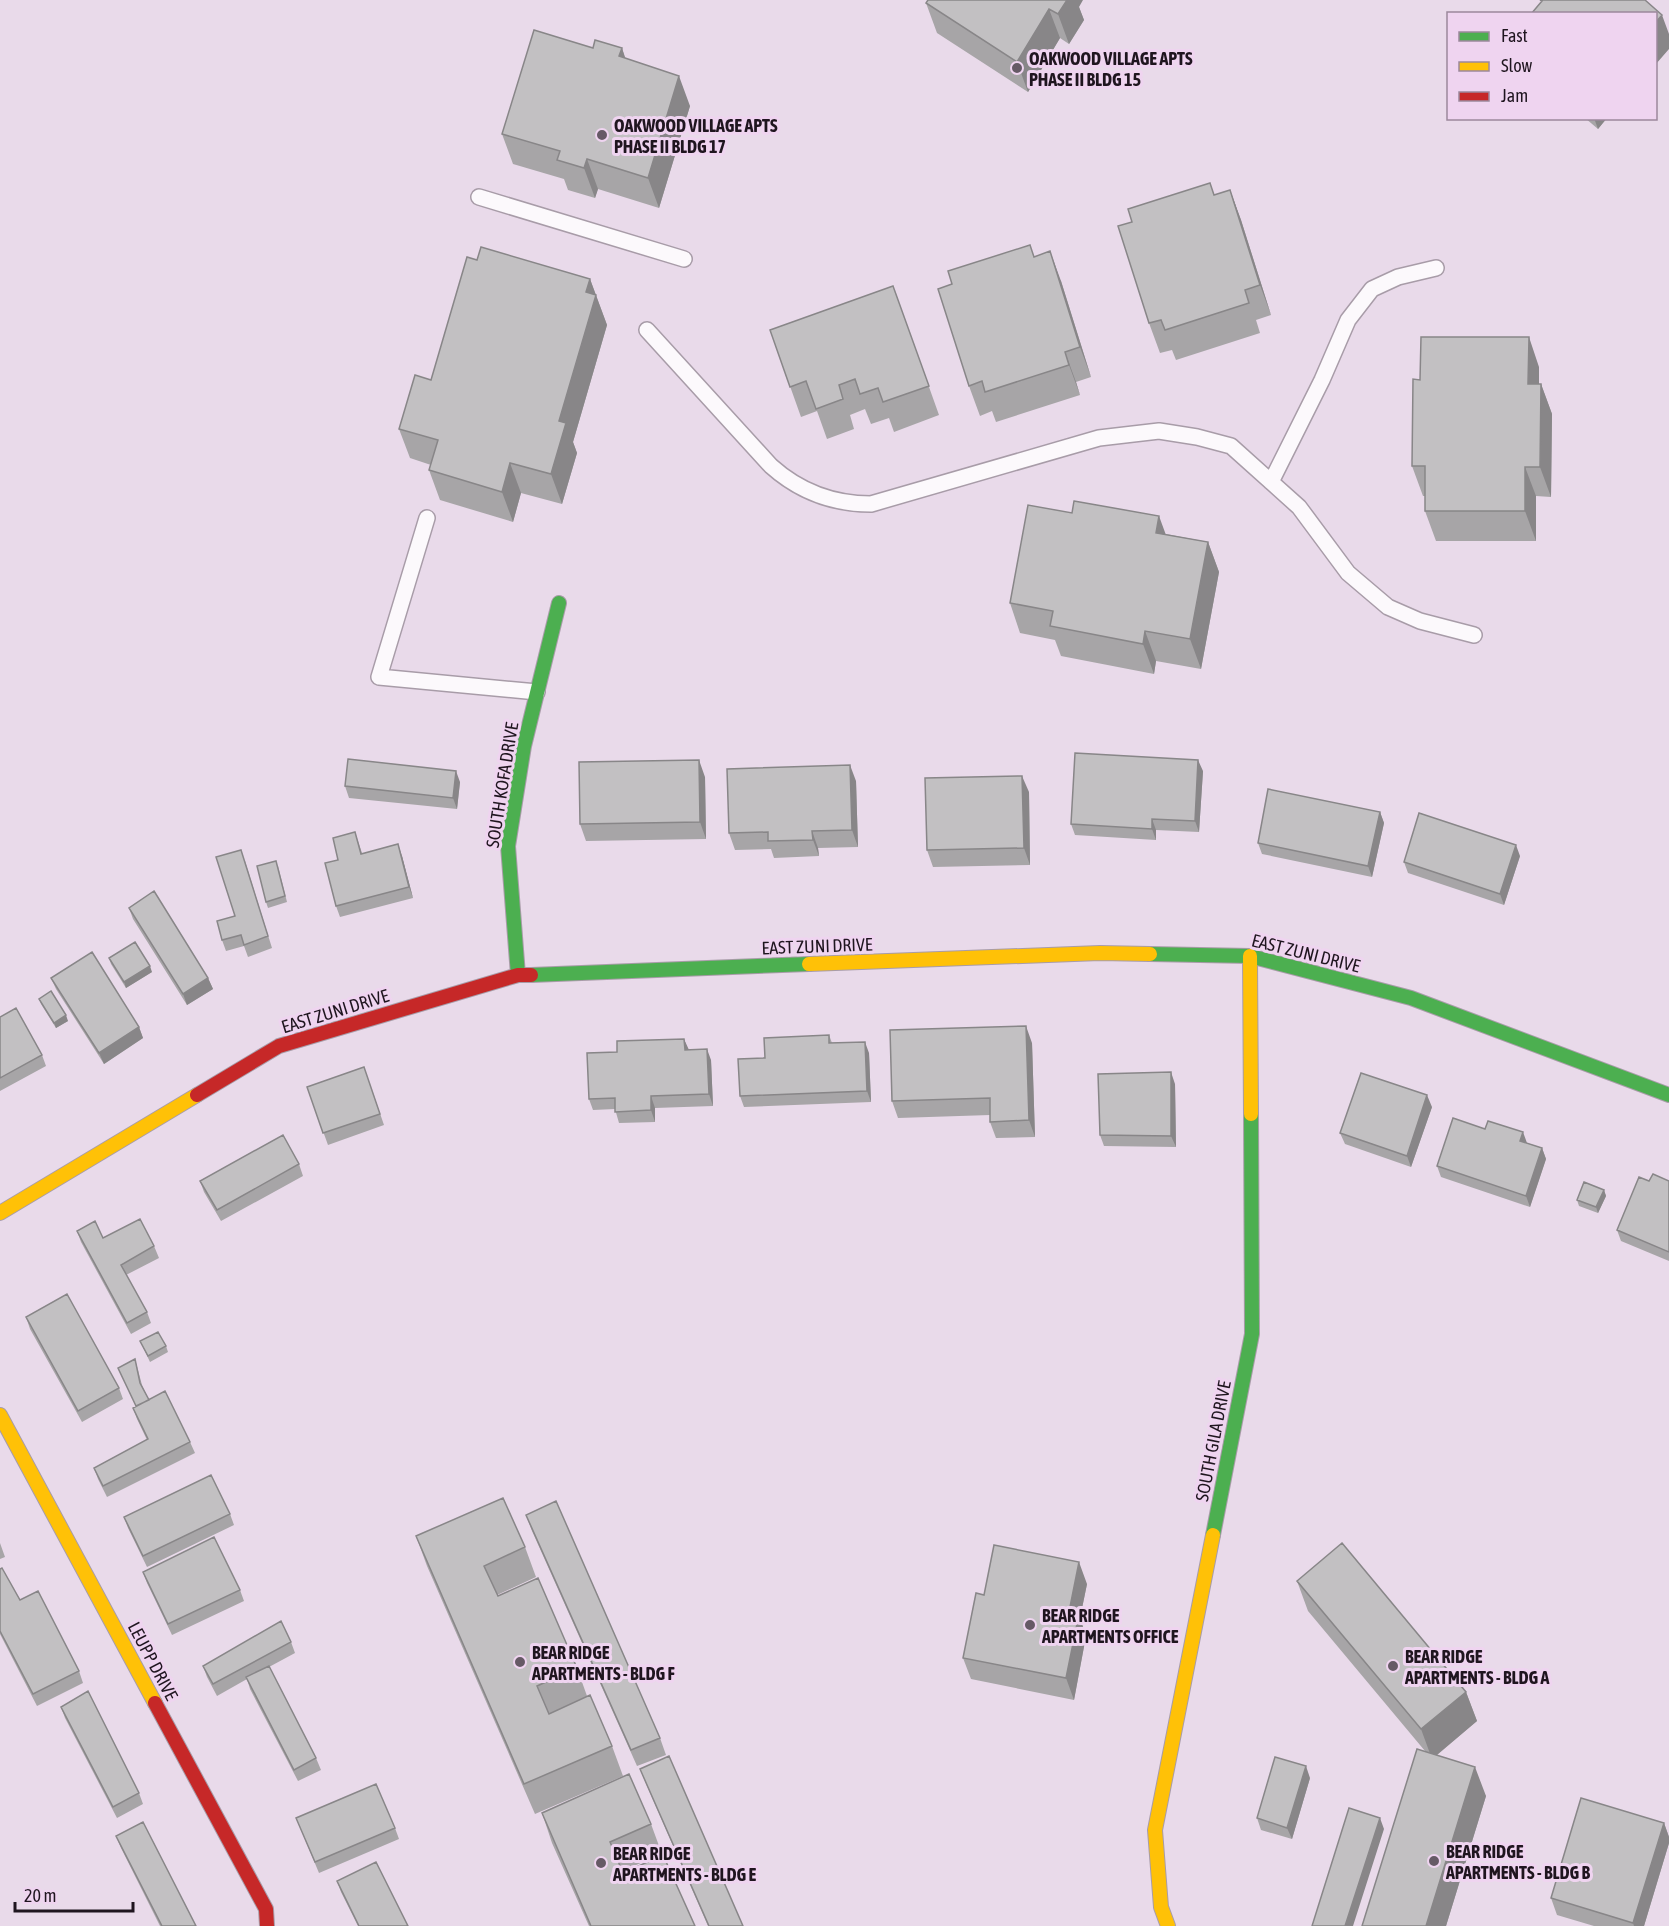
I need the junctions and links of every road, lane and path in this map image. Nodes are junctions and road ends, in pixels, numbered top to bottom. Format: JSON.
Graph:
{"nodes":[{"id":1,"x":479,"y":197,"type":"dead end"},
{"id":2,"x":684,"y":259,"type":"dead end"},
{"id":3,"x":1436,"y":268,"type":"dead end"},
{"id":4,"x":647,"y":330,"type":"dead end"},
{"id":5,"x":1271,"y":482,"type":"junction"},
{"id":6,"x":428,"y":518,"type":"edge"},
{"id":7,"x":559,"y":603,"type":"dead end"},
{"id":8,"x":1474,"y":635,"type":"dead end"},
{"id":9,"x":537,"y":692,"type":"junction"},
{"id":10,"x":1250,"y":956,"type":"junction"},
{"id":11,"x":518,"y":975,"type":"junction"},
{"id":12,"x":1669,"y":1095,"type":"edge"},
{"id":13,"x":0,"y":1213,"type":"edge"},
{"id":14,"x":0,"y":1415,"type":"edge"},
{"id":15,"x":267,"y":1926,"type":"edge"},
{"id":16,"x":1168,"y":1926,"type":"edge"}],
"edges":[{"from":1,"to":2,"type":"lane"},
{"from":3,"to":5,"type":"lane"},
{"from":4,"to":5,"type":"lane"},
{"from":5,"to":8,"type":"lane"},
{"from":6,"to":9,"type":"lane"},
{"from":7,"to":9,"type":"street","name":"SOUTH KOFA DRIVE"},
{"from":9,"to":11,"type":"street","name":"SOUTH KOFA DRIVE"},
{"from":10,"to":11,"type":"street","name":"EAST ZUNI DRIVE"},
{"from":10,"to":12,"type":"street","name":"EAST ZUNI DRIVE"},
{"from":10,"to":16,"type":"street","name":"SOUTH GILA DRIVE"},
{"from":11,"to":13,"type":"street","name":"EAST ZUNI DRIVE"},
{"from":14,"to":15,"type":"street","name":"LEUPP DRIVE"}]}
